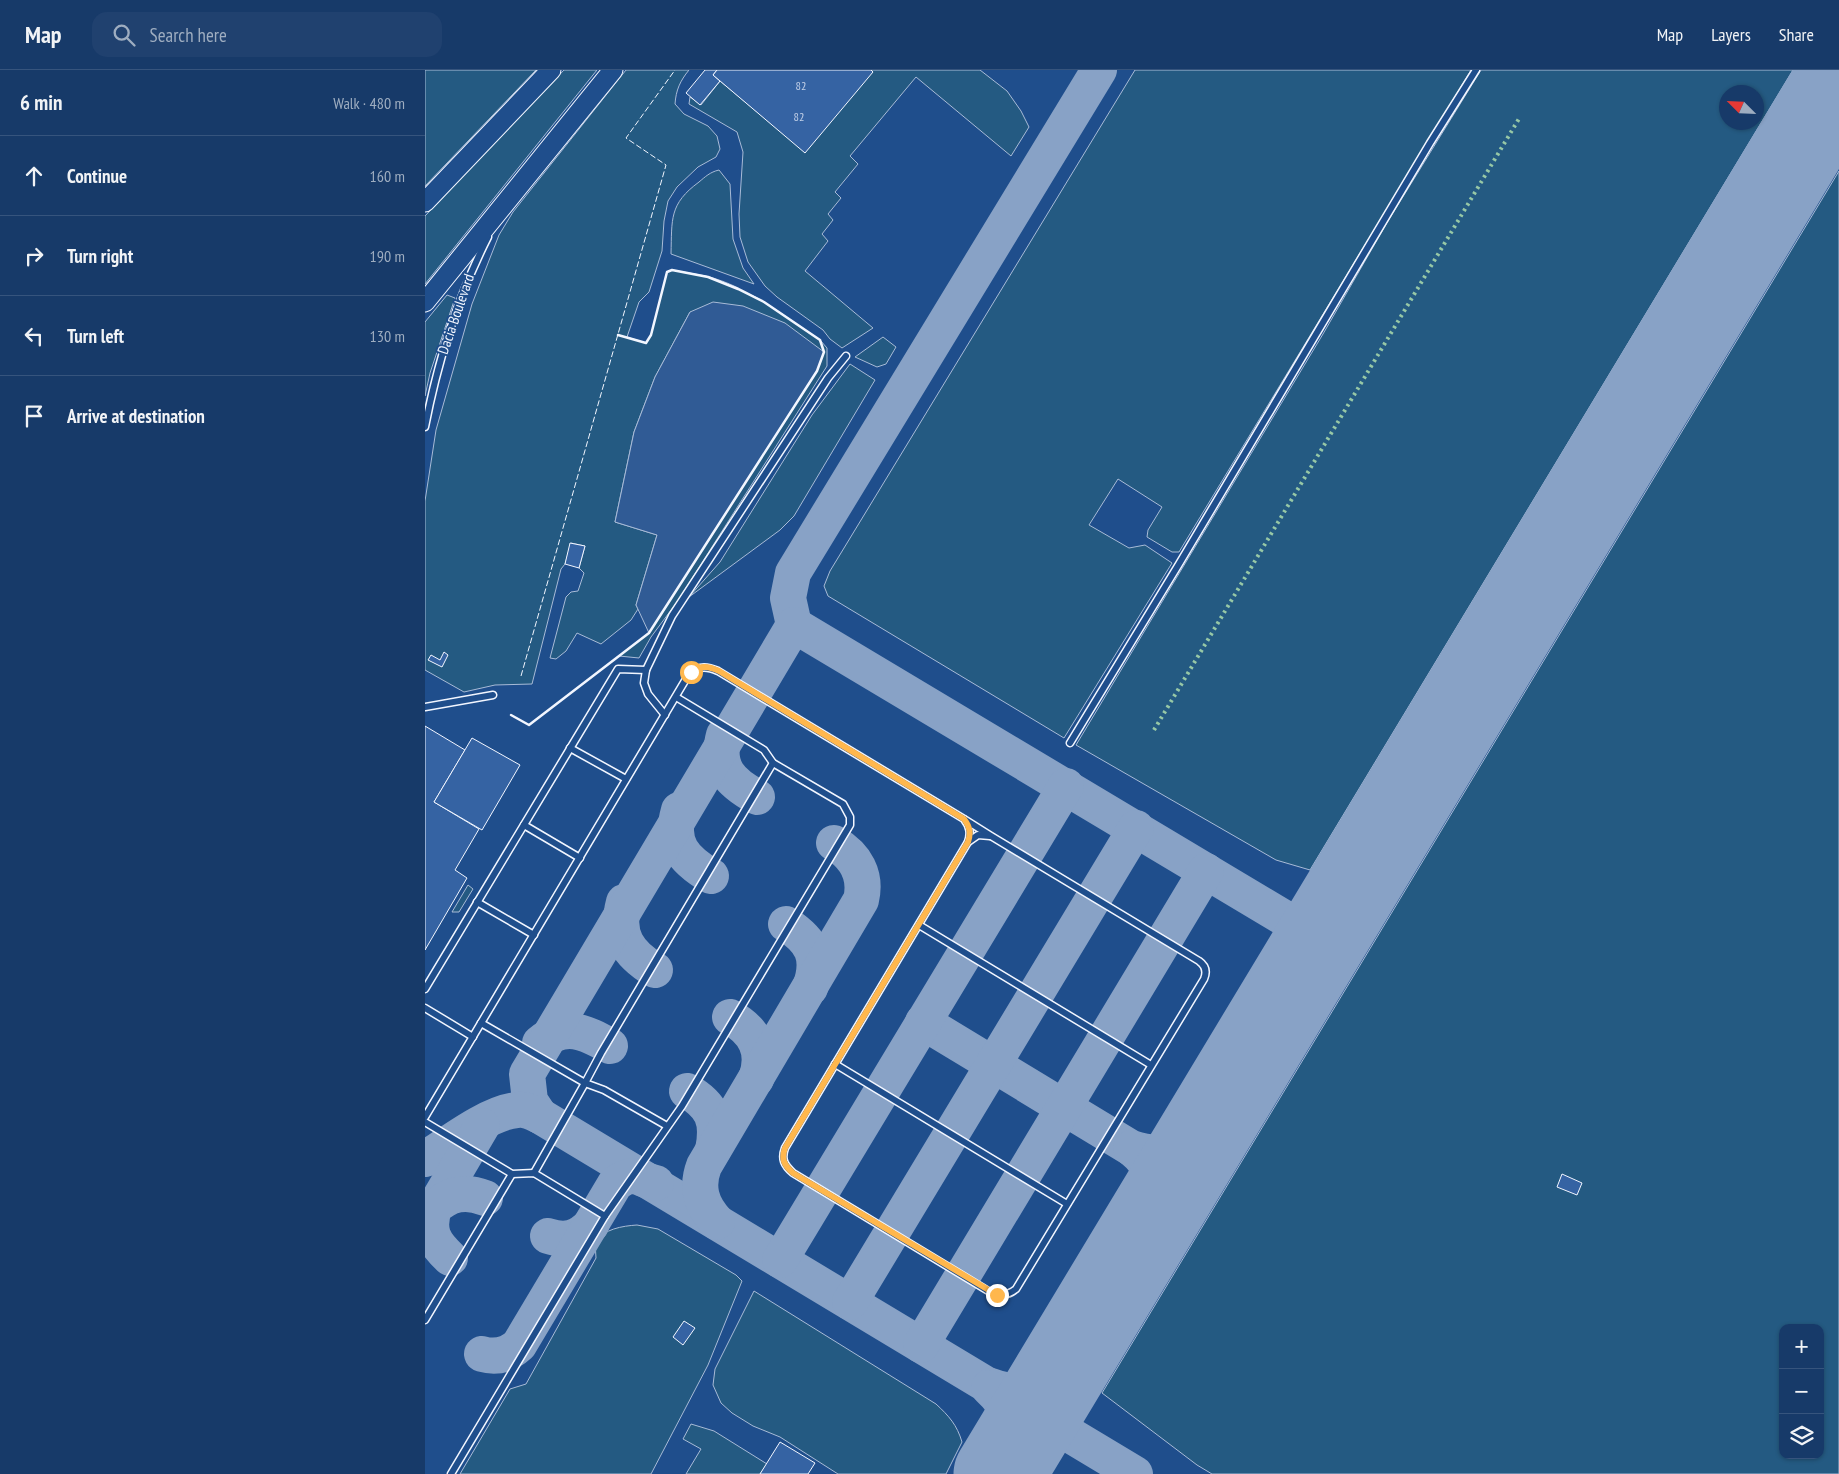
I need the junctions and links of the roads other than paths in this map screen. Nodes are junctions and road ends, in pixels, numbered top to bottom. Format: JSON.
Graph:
{"nodes":[{"id":1,"x":551,"y":70,"type":"edge"},
{"id":2,"x":613,"y":70,"type":"edge"},
{"id":3,"x":1476,"y":70,"type":"edge"},
{"id":4,"x":425,"y":202,"type":"edge"},
{"id":5,"x":503,"y":207,"type":"junction"},
{"id":6,"x":425,"y":302,"type":"edge"},
{"id":7,"x":846,"y":356,"type":"dead end"},
{"id":8,"x":425,"y":427,"type":"edge"},
{"id":9,"x":646,"y":670,"type":"junction"},
{"id":10,"x":493,"y":695,"type":"dead end"},
{"id":11,"x":676,"y":696,"type":"junction"},
{"id":12,"x":425,"y":707,"type":"edge"},
{"id":13,"x":665,"y":715,"type":"junction"},
{"id":14,"x":1070,"y":743,"type":"dead end"},
{"id":15,"x":570,"y":748,"type":"junction"},
{"id":16,"x":773,"y":763,"type":"junction"},
{"id":17,"x":626,"y":779,"type":"junction"},
{"id":18,"x":964,"y":819,"type":"junction"},
{"id":19,"x":524,"y":825,"type":"junction"},
{"id":20,"x":991,"y":836,"type":"junction"},
{"id":21,"x":968,"y":842,"type":"junction"},
{"id":22,"x":580,"y":858,"type":"junction"},
{"id":23,"x":477,"y":902,"type":"junction"},
{"id":24,"x":919,"y":925,"type":"junction"},
{"id":25,"x":533,"y":935,"type":"junction"},
{"id":26,"x":425,"y":989,"type":"edge"},
{"id":27,"x":425,"y":1008,"type":"edge"},
{"id":28,"x":481,"y":1023,"type":"junction"},
{"id":29,"x":473,"y":1036,"type":"junction"},
{"id":30,"x":835,"y":1064,"type":"junction"},
{"id":31,"x":1151,"y":1065,"type":"junction"},
{"id":32,"x":585,"y":1083,"type":"junction"},
{"id":33,"x":425,"y":1117,"type":"edge"},
{"id":34,"x":425,"y":1122,"type":"edge"},
{"id":35,"x":667,"y":1126,"type":"junction"},
{"id":36,"x":534,"y":1173,"type":"junction"},
{"id":37,"x":512,"y":1174,"type":"junction"},
{"id":38,"x":1067,"y":1204,"type":"junction"},
{"id":39,"x":605,"y":1216,"type":"junction"},
{"id":40,"x":425,"y":1320,"type":"edge"},
{"id":41,"x":451,"y":1474,"type":"edge"}],
"edges":[{"from":1,"to":4,"type":"main road"},
{"from":2,"to":5,"type":"main road","name":"Dacia Boulevard"},
{"from":3,"to":14,"type":"lane"},
{"from":5,"to":6,"type":"main road","name":"Dacia Boulevard"},
{"from":5,"to":8,"type":"lane","name":"Dacia Boulevard"},
{"from":7,"to":9,"type":"lane"},
{"from":9,"to":13,"type":"lane"},
{"from":9,"to":15,"type":"lane"},
{"from":10,"to":12,"type":"lane"},
{"from":11,"to":13,"type":"lane"},
{"from":11,"to":16,"type":"lane"},
{"from":11,"to":18,"type":"lane"},
{"from":13,"to":17,"type":"lane"},
{"from":15,"to":17,"type":"lane"},
{"from":15,"to":19,"type":"lane"},
{"from":16,"to":32,"type":"lane"},
{"from":16,"to":35,"type":"lane"},
{"from":17,"to":22,"type":"lane"},
{"from":18,"to":20,"type":"lane"},
{"from":18,"to":21,"type":"lane"},
{"from":19,"to":22,"type":"lane"},
{"from":19,"to":23,"type":"lane"},
{"from":20,"to":21,"type":"lane"},
{"from":20,"to":31,"type":"lane"},
{"from":21,"to":24,"type":"lane"},
{"from":22,"to":25,"type":"lane"},
{"from":23,"to":25,"type":"lane"},
{"from":23,"to":26,"type":"lane"},
{"from":24,"to":30,"type":"lane"},
{"from":24,"to":31,"type":"lane"},
{"from":25,"to":28,"type":"lane"},
{"from":27,"to":29,"type":"lane"},
{"from":28,"to":29,"type":"lane"},
{"from":28,"to":32,"type":"lane"},
{"from":29,"to":33,"type":"lane"},
{"from":30,"to":38,"type":"lane"},
{"from":30,"to":38,"type":"lane"},
{"from":31,"to":38,"type":"lane"},
{"from":32,"to":35,"type":"lane"},
{"from":32,"to":36,"type":"lane"},
{"from":34,"to":37,"type":"lane"},
{"from":35,"to":39,"type":"lane"},
{"from":36,"to":37,"type":"lane"},
{"from":36,"to":39,"type":"lane"},
{"from":37,"to":40,"type":"lane"},
{"from":39,"to":41,"type":"lane"}]}
